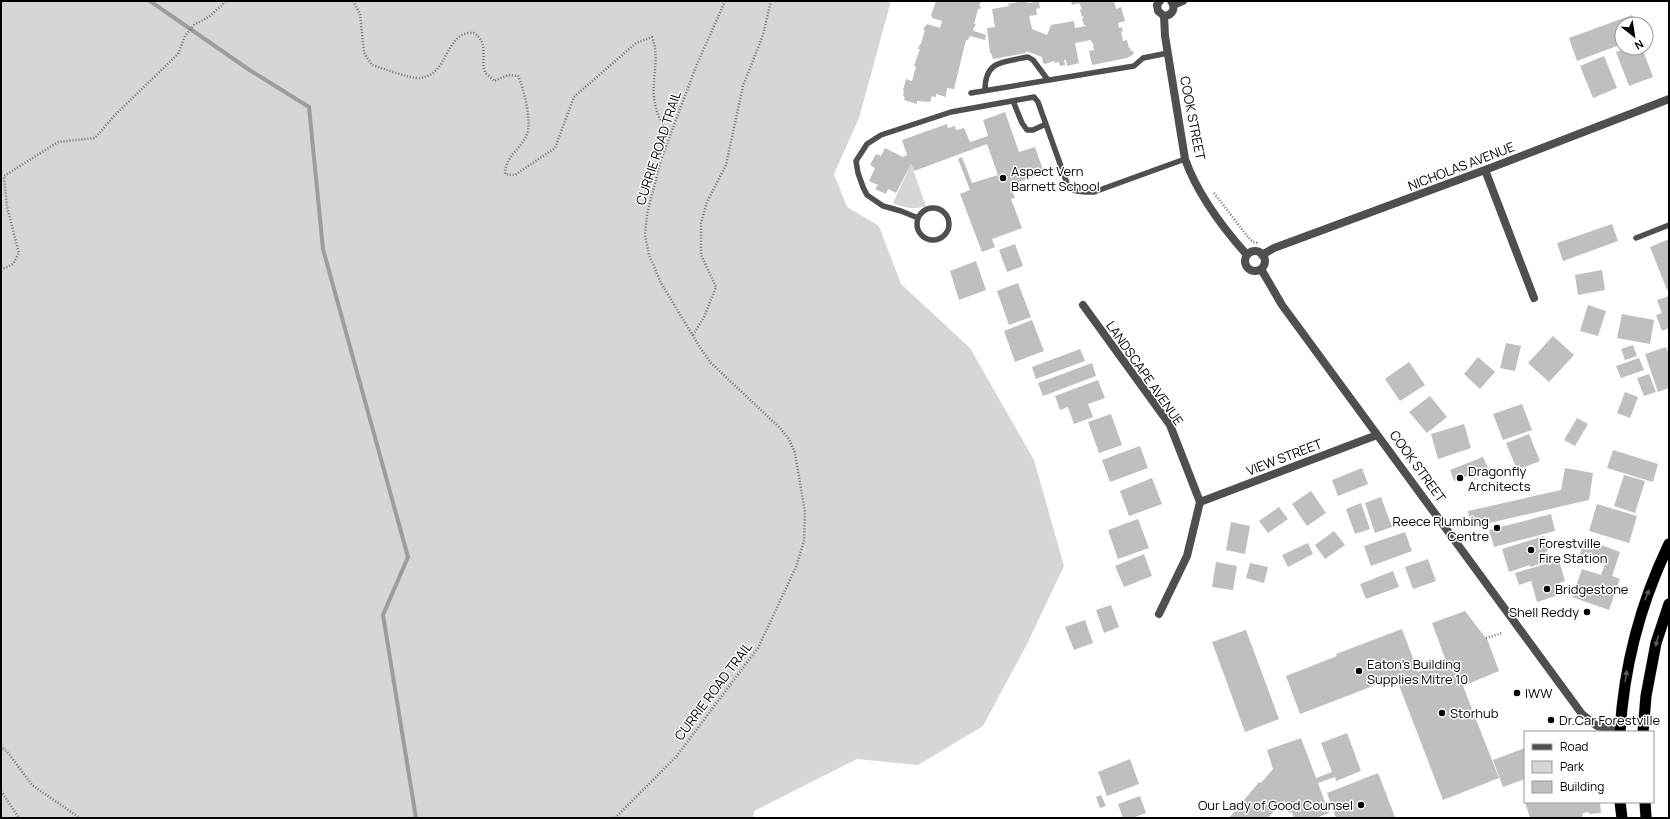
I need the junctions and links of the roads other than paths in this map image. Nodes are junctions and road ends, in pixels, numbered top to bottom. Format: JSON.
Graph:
{"nodes":[{"id":1,"x":1160,"y":1,"type":"edge"},
{"id":2,"x":1183,"y":1,"type":"edge"},
{"id":3,"x":1172,"y":3,"type":"edge"},
{"id":4,"x":1164,"y":16,"type":"junction"},
{"id":5,"x":1168,"y":53,"type":"junction"},
{"id":6,"x":1048,"y":80,"type":"junction"},
{"id":7,"x":985,"y":90,"type":"junction"},
{"id":8,"x":971,"y":93,"type":"dead end"},
{"id":9,"x":1669,"y":99,"type":"edge"},
{"id":10,"x":1013,"y":100,"type":"junction"},
{"id":11,"x":1046,"y":124,"type":"junction"},
{"id":12,"x":1185,"y":159,"type":"junction"},
{"id":13,"x":1485,"y":170,"type":"junction"},
{"id":14,"x":918,"y":218,"type":"junction"},
{"id":15,"x":1669,"y":225,"type":"edge"},
{"id":16,"x":1636,"y":238,"type":"dead end"},
{"id":17,"x":1247,"y":255,"type":"junction"},
{"id":18,"x":1262,"y":255,"type":"junction"},
{"id":19,"x":1261,"y":269,"type":"junction"},
{"id":20,"x":1534,"y":298,"type":"dead end"},
{"id":21,"x":1083,"y":305,"type":"dead end"},
{"id":22,"x":1377,"y":435,"type":"junction"},
{"id":23,"x":1200,"y":502,"type":"junction"},
{"id":24,"x":1669,"y":544,"type":"edge"},
{"id":25,"x":1669,"y":604,"type":"edge"},
{"id":26,"x":1159,"y":614,"type":"dead end"},
{"id":27,"x":1623,"y":731,"type":"edge"},
{"id":28,"x":1642,"y":731,"type":"edge"},
{"id":29,"x":1620,"y":803,"type":"edge"},
{"id":30,"x":1645,"y":803,"type":"edge"},
{"id":31,"x":1622,"y":818,"type":"edge"},
{"id":32,"x":1646,"y":818,"type":"edge"}],
"edges":[{"from":1,"to":4,"type":"street","name":"COOK STREET"},
{"from":2,"to":3,"type":"street"},
{"from":3,"to":4,"type":"street"},
{"from":4,"to":5,"type":"street","name":"COOK STREET"},
{"from":5,"to":6,"type":"lane"},
{"from":5,"to":12,"type":"street","name":"COOK STREET"},
{"from":6,"to":7,"type":"lane"},
{"from":6,"to":7,"type":"lane"},
{"from":7,"to":8,"type":"lane"},
{"from":9,"to":13,"type":"street","name":"NICHOLAS AVENUE"},
{"from":10,"to":11,"type":"lane"},
{"from":10,"to":11,"type":"lane"},
{"from":10,"to":14,"type":"lane"},
{"from":11,"to":12,"type":"lane"},
{"from":12,"to":17,"type":"street","name":"COOK STREET"},
{"from":13,"to":18,"type":"street","name":"NICHOLAS AVENUE"},
{"from":13,"to":20,"type":"street"},
{"from":14,"to":14,"type":"lane"},
{"from":15,"to":16,"type":"lane"},
{"from":17,"to":18,"type":"street"},
{"from":17,"to":19,"type":"street"},
{"from":18,"to":19,"type":"street"},
{"from":19,"to":22,"type":"street","name":"COOK STREET"},
{"from":21,"to":23,"type":"street","name":"LANDSCAPE AVENUE"},
{"from":22,"to":23,"type":"street","name":"VIEW STREET"},
{"from":22,"to":27,"type":"street","name":"COOK STREET"},
{"from":23,"to":26,"type":"street"},
{"from":27,"to":24,"type":"highway","one_way":true},
{"from":25,"to":28,"type":"highway","one_way":true},
{"from":29,"to":31,"type":"highway"},
{"from":30,"to":32,"type":"highway"}]}
